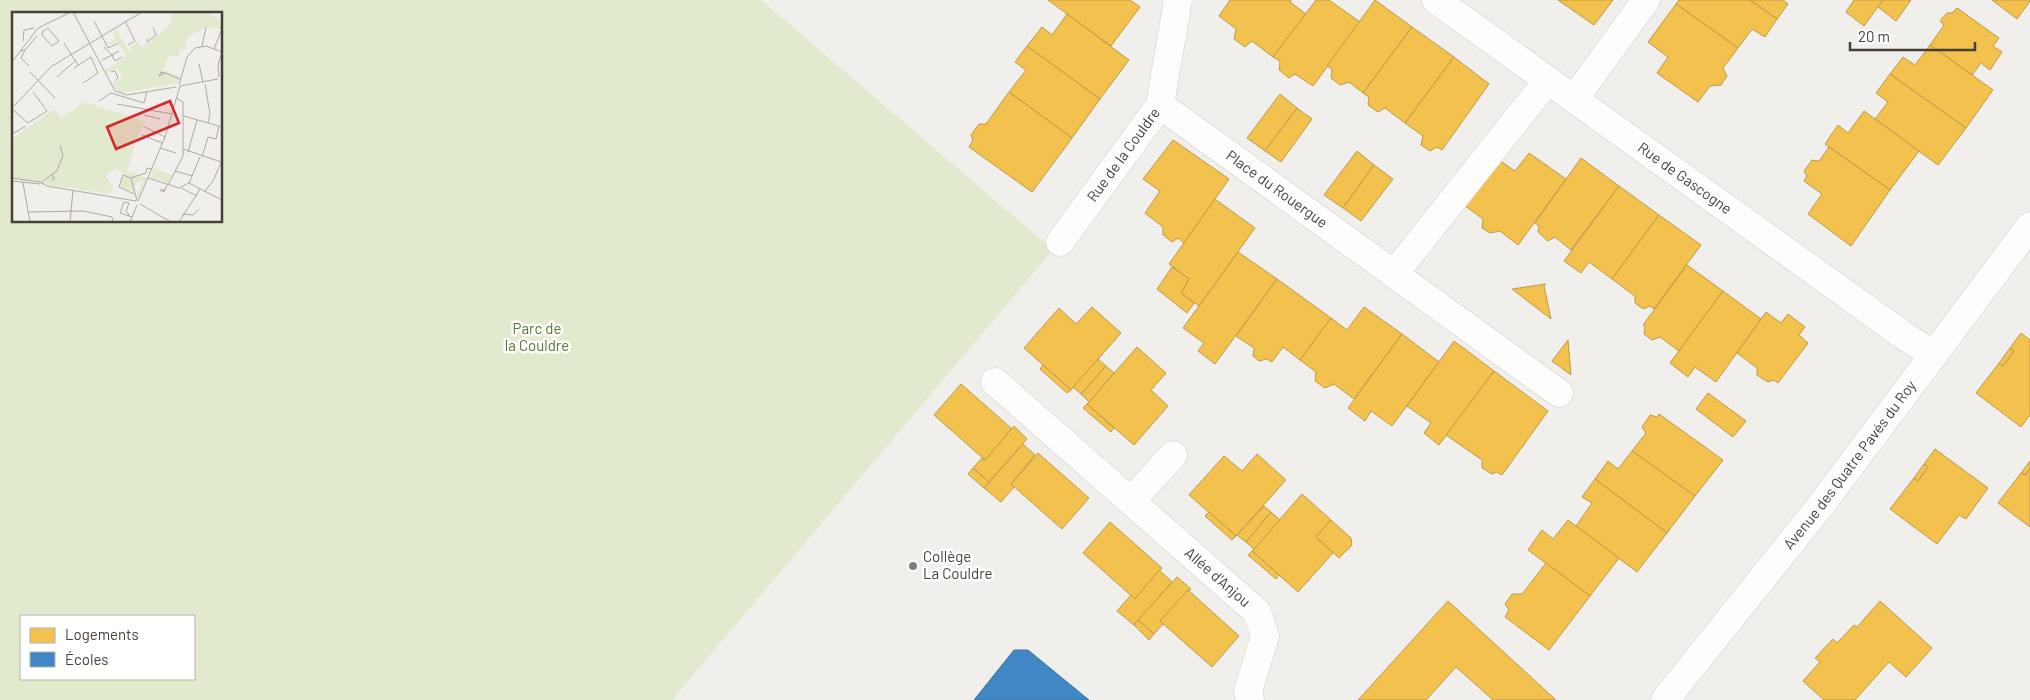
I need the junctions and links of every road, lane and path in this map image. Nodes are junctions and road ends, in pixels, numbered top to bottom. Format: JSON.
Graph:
{"nodes":[{"id":1,"x":1178,"y":0,"type":"edge"},
{"id":2,"x":1436,"y":0,"type":"edge"},
{"id":3,"x":1646,"y":0,"type":"edge"},
{"id":4,"x":1548,"y":80,"type":"junction"},
{"id":5,"x":1575,"y":98,"type":"junction"},
{"id":6,"x":1160,"y":105,"type":"junction"},
{"id":7,"x":2030,"y":226,"type":"edge"},
{"id":8,"x":1060,"y":242,"type":"dead end"},
{"id":9,"x":1394,"y":274,"type":"junction"},
{"id":10,"x":1934,"y":355,"type":"junction"},
{"id":11,"x":995,"y":382,"type":"dead end"},
{"id":12,"x":1559,"y":393,"type":"dead end"},
{"id":13,"x":1173,"y":455,"type":"dead end"},
{"id":14,"x":1131,"y":501,"type":"junction"},
{"id":15,"x":1250,"y":700,"type":"edge"},
{"id":16,"x":1665,"y":700,"type":"edge"}],
"edges":[{"from":1,"to":6,"type":"street","name":"Rue de la Couldre"},
{"from":2,"to":4,"type":"street","name":"Rue de Gascogne"},
{"from":3,"to":5,"type":"street"},
{"from":4,"to":5,"type":"street","name":"Rue de Gascogne"},
{"from":4,"to":9,"type":"street"},
{"from":5,"to":10,"type":"street","name":"Rue de Gascogne"},
{"from":6,"to":8,"type":"street","name":"Rue de la Couldre"},
{"from":6,"to":9,"type":"street","name":"Place du Rouergue"},
{"from":7,"to":10,"type":"street","name":"Avenue des Quatre Pavés du Roy"},
{"from":9,"to":12,"type":"street","name":"Place du Rouergue"},
{"from":10,"to":16,"type":"street","name":"Avenue des Quatre Pavés du Roy"},
{"from":11,"to":14,"type":"street","name":"Allée d'Anjou"},
{"from":13,"to":14,"type":"street"},
{"from":14,"to":15,"type":"street","name":"Allée d'Anjou"}]}
